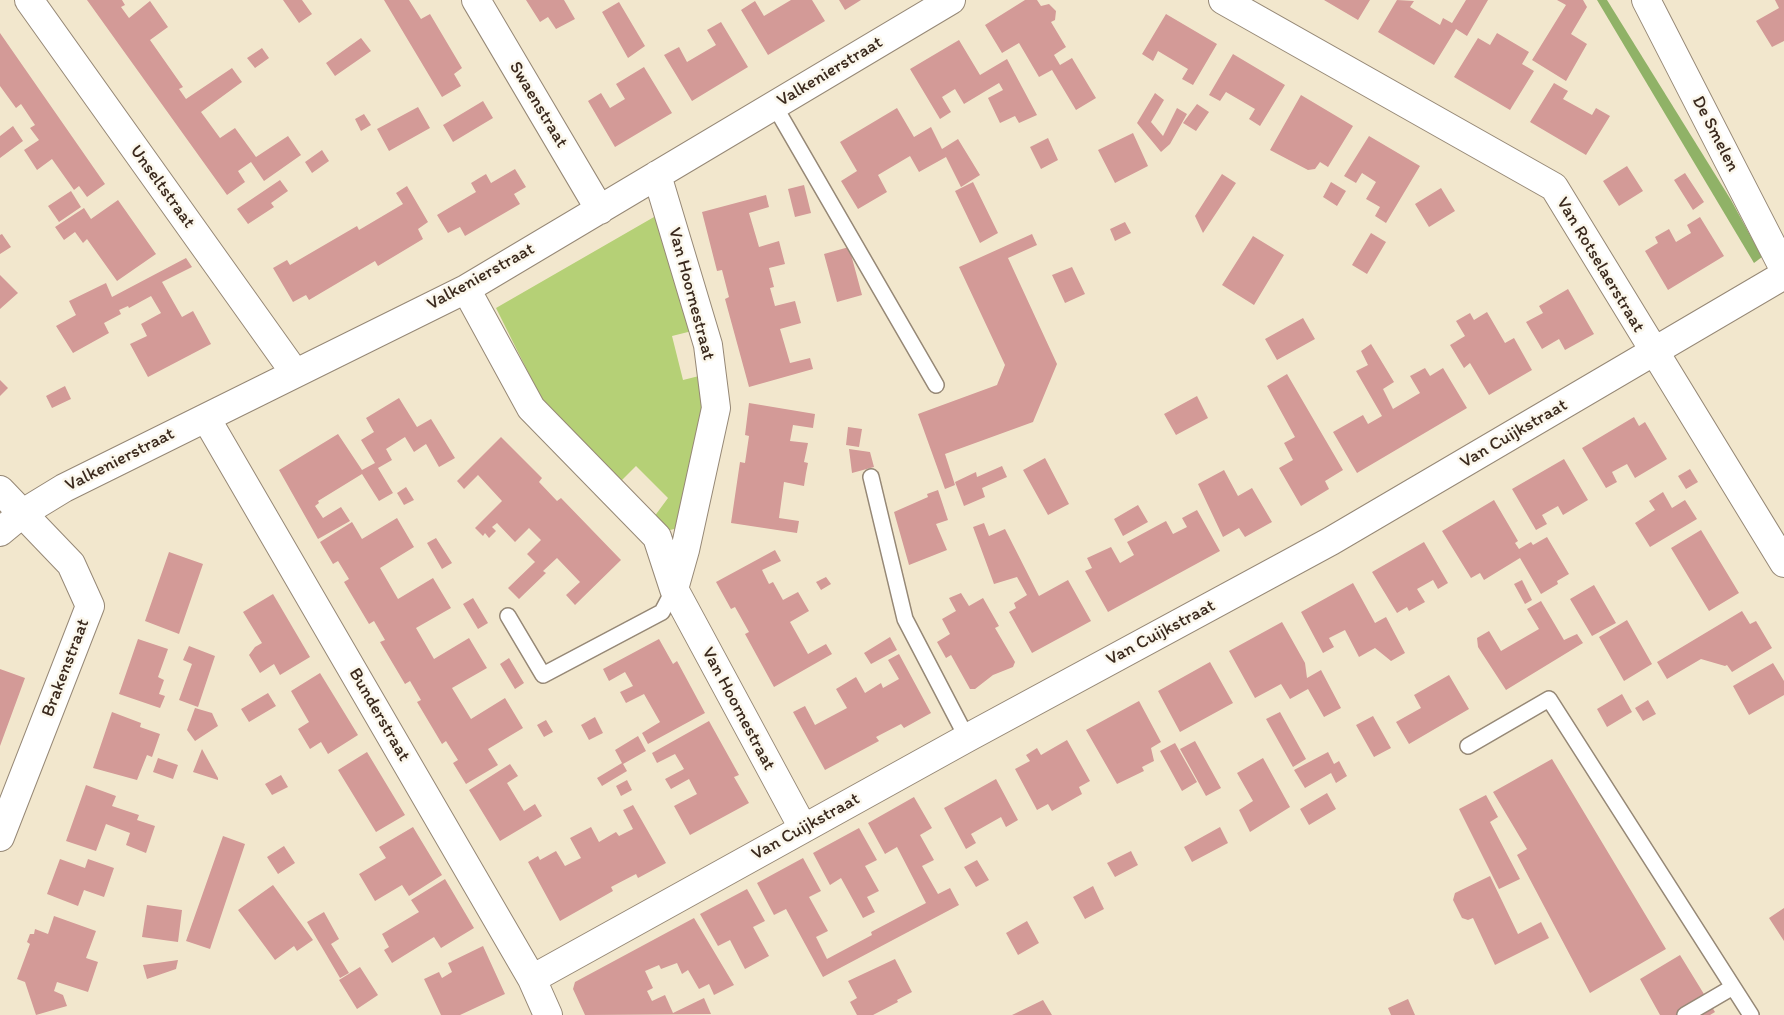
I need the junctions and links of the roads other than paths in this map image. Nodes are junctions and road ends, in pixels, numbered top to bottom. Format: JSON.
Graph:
{"nodes":[{"id":1,"x":28,"y":0,"type":"edge"},
{"id":2,"x":476,"y":0,"type":"edge"},
{"id":3,"x":951,"y":0,"type":"edge"},
{"id":4,"x":1223,"y":0,"type":"edge"},
{"id":5,"x":1646,"y":0,"type":"edge"},
{"id":6,"x":774,"y":105,"type":"junction"},
{"id":7,"x":657,"y":175,"type":"junction"},
{"id":8,"x":600,"y":210,"type":"junction"},
{"id":9,"x":1784,"y":269,"type":"edge"},
{"id":10,"x":1784,"y":275,"type":"edge"},
{"id":11,"x":466,"y":289,"type":"junction"},
{"id":12,"x":1653,"y":353,"type":"junction"},
{"id":13,"x":295,"y":373,"type":"junction"},
{"id":14,"x":936,"y":385,"type":"dead end"},
{"id":15,"x":206,"y":418,"type":"junction"},
{"id":16,"x":871,"y":477,"type":"dead end"},
{"id":17,"x":0,"y":490,"type":"edge"},
{"id":18,"x":23,"y":513,"type":"junction"},
{"id":19,"x":0,"y":532,"type":"edge"},
{"id":20,"x":1784,"y":563,"type":"edge"},
{"id":21,"x":674,"y":589,"type":"junction"},
{"id":22,"x":508,"y":616,"type":"dead end"},
{"id":23,"x":967,"y":738,"type":"junction"},
{"id":24,"x":1468,"y":746,"type":"dead end"},
{"id":25,"x":803,"y":828,"type":"junction"},
{"id":26,"x":0,"y":837,"type":"edge"},
{"id":27,"x":532,"y":979,"type":"junction"},
{"id":28,"x":1733,"y":987,"type":"junction"},
{"id":29,"x":548,"y":1015,"type":"edge"},
{"id":30,"x":1685,"y":1015,"type":"edge"},
{"id":31,"x":1751,"y":1015,"type":"edge"}],
"edges":[{"from":1,"to":13,"type":"street","name":"Unseltstraat"},
{"from":2,"to":8,"type":"street","name":"Swaenstraat"},
{"from":3,"to":6,"type":"street","name":"Valkenierstraat"},
{"from":4,"to":12,"type":"street","name":"Van Rotselaerstraat"},
{"from":5,"to":9,"type":"street","name":"De Smelen"},
{"from":6,"to":7,"type":"street","name":"Valkenierstraat"},
{"from":6,"to":14,"type":"lane"},
{"from":7,"to":8,"type":"street","name":"Valkenierstraat"},
{"from":7,"to":21,"type":"street","name":"Van Hoornestraat"},
{"from":8,"to":11,"type":"street","name":"Valkenierstraat"},
{"from":10,"to":12,"type":"street","name":"Van Cuijkstraat"},
{"from":11,"to":13,"type":"street","name":"Valkenierstraat"},
{"from":11,"to":21,"type":"street","name":"Van Hoornestraat"},
{"from":12,"to":20,"type":"street","name":"Van Rotselaerstraat"},
{"from":12,"to":23,"type":"street","name":"Van Cuijkstraat"},
{"from":13,"to":15,"type":"street","name":"Valkenierstraat"},
{"from":15,"to":18,"type":"street","name":"Valkenierstraat"},
{"from":15,"to":27,"type":"street","name":"Bunderstraat"},
{"from":16,"to":23,"type":"lane"},
{"from":17,"to":18,"type":"street","name":"Brakenstraat"},
{"from":18,"to":19,"type":"street","name":"Valkenierstraat"},
{"from":18,"to":26,"type":"street","name":"Brakenstraat"},
{"from":21,"to":22,"type":"lane"},
{"from":21,"to":25,"type":"street","name":"Van Hoornestraat"},
{"from":23,"to":25,"type":"street","name":"Van Cuijkstraat"},
{"from":24,"to":28,"type":"lane"},
{"from":25,"to":27,"type":"street","name":"Van Cuijkstraat"},
{"from":27,"to":29,"type":"street","name":"Bunderstraat"},
{"from":28,"to":30,"type":"lane"},
{"from":28,"to":31,"type":"lane"}]}
